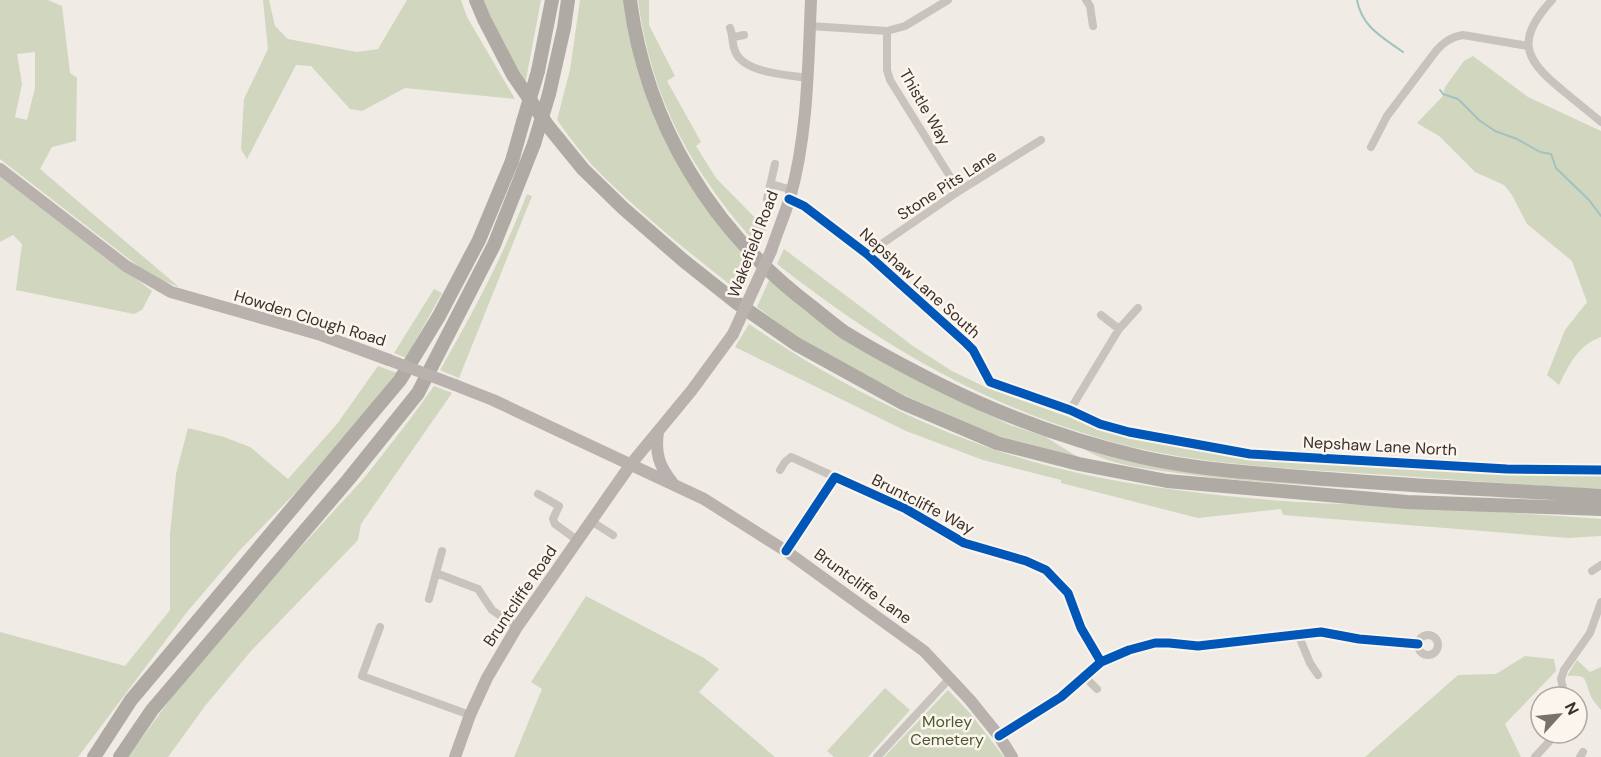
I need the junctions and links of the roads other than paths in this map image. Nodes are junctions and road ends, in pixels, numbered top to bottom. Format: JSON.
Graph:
{"nodes":[{"id":1,"x":477,"y":0,"type":"edge"},
{"id":2,"x":552,"y":0,"type":"edge"},
{"id":3,"x":569,"y":0,"type":"edge"},
{"id":4,"x":630,"y":0,"type":"edge"},
{"id":5,"x":811,"y":0,"type":"edge"},
{"id":6,"x":948,"y":0,"type":"edge"},
{"id":7,"x":1086,"y":0,"type":"edge"},
{"id":8,"x":1552,"y":0,"type":"edge"},
{"id":9,"x":810,"y":26,"type":"junction"},
{"id":10,"x":1092,"y":26,"type":"dead end"},
{"id":11,"x":730,"y":28,"type":"dead end"},
{"id":12,"x":887,"y":30,"type":"junction"},
{"id":13,"x":744,"y":35,"type":"dead end"},
{"id":14,"x":734,"y":37,"type":"junction"},
{"id":15,"x":1528,"y":46,"type":"junction"},
{"id":16,"x":807,"y":78,"type":"junction"},
{"id":17,"x":1601,"y":122,"type":"edge"},
{"id":18,"x":1041,"y":140,"type":"dead end"},
{"id":19,"x":1371,"y":147,"type":"dead end"},
{"id":20,"x":776,"y":164,"type":"dead end"},
{"id":21,"x":0,"y":169,"type":"edge"},
{"id":22,"x":771,"y":184,"type":"junction"},
{"id":23,"x":959,"y":192,"type":"junction"},
{"id":24,"x":790,"y":194,"type":"junction"},
{"id":25,"x":767,"y":199,"type":"dead end"},
{"id":26,"x":867,"y":254,"type":"junction"},
{"id":27,"x":1138,"y":308,"type":"dead end"},
{"id":28,"x":1101,"y":315,"type":"dead end"},
{"id":29,"x":1119,"y":329,"type":"junction"},
{"id":30,"x":1070,"y":410,"type":"junction"},
{"id":31,"x":658,"y":431,"type":"junction"},
{"id":32,"x":1159,"y":438,"type":"joint"},
{"id":33,"x":631,"y":464,"type":"junction"},
{"id":34,"x":780,"y":470,"type":"dead end"},
{"id":35,"x":1601,"y":470,"type":"edge"},
{"id":36,"x":835,"y":477,"type":"junction"},
{"id":37,"x":673,"y":484,"type":"junction"},
{"id":38,"x":538,"y":494,"type":"dead end"},
{"id":39,"x":1601,"y":496,"type":"edge"},
{"id":40,"x":1601,"y":509,"type":"edge"},
{"id":41,"x":591,"y":521,"type":"junction"},
{"id":42,"x":612,"y":536,"type":"dead end"},
{"id":43,"x":577,"y":540,"type":"junction"},
{"id":44,"x":442,"y":551,"type":"dead end"},
{"id":45,"x":786,"y":551,"type":"junction"},
{"id":46,"x":1601,"y":565,"type":"edge"},
{"id":47,"x":1592,"y":572,"type":"dead end"},
{"id":48,"x":436,"y":573,"type":"junction"},
{"id":49,"x":429,"y":599,"type":"dead end"},
{"id":50,"x":1601,"y":602,"type":"edge"},
{"id":51,"x":380,"y":627,"type":"dead end"},
{"id":52,"x":517,"y":627,"type":"junction"},
{"id":53,"x":1298,"y":634,"type":"junction"},
{"id":54,"x":1418,"y":644,"type":"dead end"},
{"id":55,"x":1101,"y":663,"type":"junction"},
{"id":56,"x":1318,"y":675,"type":"dead end"},
{"id":57,"x":1085,"y":677,"type":"junction"},
{"id":58,"x":950,"y":678,"type":"junction"},
{"id":59,"x":1562,"y":685,"type":"edge"},
{"id":60,"x":1096,"y":689,"type":"dead end"},
{"id":61,"x":470,"y":715,"type":"junction"},
{"id":62,"x":999,"y":736,"type":"junction"},
{"id":63,"x":1546,"y":745,"type":"edge"},
{"id":64,"x":94,"y":757,"type":"edge"},
{"id":65,"x":120,"y":757,"type":"edge"},
{"id":66,"x":455,"y":757,"type":"edge"},
{"id":67,"x":877,"y":757,"type":"edge"},
{"id":68,"x":1012,"y":757,"type":"edge"},
{"id":69,"x":1535,"y":757,"type":"edge"}],
"edges":[{"from":1,"to":40,"type":"highway"},
{"from":2,"to":64,"type":"highway","bridge":true},
{"from":3,"to":65,"type":"highway","bridge":true},
{"from":4,"to":39,"type":"highway"},
{"from":5,"to":9,"type":"main road","name":"Wakefield Road"},
{"from":6,"to":12,"type":"street"},
{"from":7,"to":10,"type":"street"},
{"from":8,"to":15,"type":"street"},
{"from":9,"to":12,"type":"street"},
{"from":9,"to":16,"type":"main road","name":"Wakefield Road"},
{"from":11,"to":14,"type":"street"},
{"from":12,"to":23,"type":"street","name":"Thistle Way"},
{"from":13,"to":14,"type":"street"},
{"from":14,"to":16,"type":"street"},
{"from":15,"to":17,"type":"street"},
{"from":15,"to":19,"type":"street"},
{"from":16,"to":24,"type":"main road","name":"Wakefield Road"},
{"from":18,"to":23,"type":"street","name":"Stone Pits Lane"},
{"from":20,"to":22,"type":"street"},
{"from":21,"to":33,"type":"main road","name":"Howden Clough Road","bridge":true},
{"from":22,"to":24,"type":"street","name":"Nepshaw Lane South"},
{"from":22,"to":25,"type":"street"},
{"from":23,"to":26,"type":"street","name":"Stone Pits Lane"},
{"from":24,"to":26,"type":"street","name":"Nepshaw Lane South"},
{"from":24,"to":31,"type":"main road","name":"Wakefield Road","bridge":true},
{"from":26,"to":30,"type":"street","name":"Nepshaw Lane South"},
{"from":27,"to":29,"type":"street"},
{"from":28,"to":29,"type":"street"},
{"from":29,"to":30,"type":"street"},
{"from":30,"to":32,"type":"street","name":"Nepshaw Lane South"},
{"from":31,"to":33,"type":"main road","name":"Wakefield Road"},
{"from":31,"to":37,"type":"main road"},
{"from":32,"to":35,"type":"street","name":"Nepshaw Lane North"},
{"from":33,"to":37,"type":"main road","name":"Bruntcliffe Lane"},
{"from":33,"to":41,"type":"main road","name":"Bruntcliffe Road"},
{"from":34,"to":36,"type":"street","name":"Bruntcliffe Way"},
{"from":36,"to":45,"type":"street"},
{"from":36,"to":55,"type":"street","name":"Bruntcliffe Way"},
{"from":37,"to":45,"type":"main road","name":"Bruntcliffe Lane"},
{"from":38,"to":43,"type":"street"},
{"from":41,"to":42,"type":"street"},
{"from":41,"to":43,"type":"main road","name":"Bruntcliffe Road"},
{"from":43,"to":52,"type":"main road","name":"Bruntcliffe Road"},
{"from":44,"to":48,"type":"street"},
{"from":45,"to":58,"type":"main road","name":"Bruntcliffe Lane"},
{"from":46,"to":47,"type":"street"},
{"from":48,"to":49,"type":"street"},
{"from":48,"to":52,"type":"street"},
{"from":50,"to":59,"type":"street"},
{"from":51,"to":61,"type":"street"},
{"from":52,"to":61,"type":"main road","name":"Bruntcliffe Road"},
{"from":53,"to":54,"type":"street"},
{"from":53,"to":55,"type":"street"},
{"from":53,"to":56,"type":"street"},
{"from":55,"to":57,"type":"street"},
{"from":57,"to":60,"type":"street"},
{"from":57,"to":62,"type":"street"},
{"from":58,"to":62,"type":"main road","name":"Bruntcliffe Lane"},
{"from":58,"to":67,"type":"street"},
{"from":61,"to":66,"type":"main road","name":"Bruntcliffe Road"},
{"from":62,"to":68,"type":"main road","name":"Bruntcliffe Lane"},
{"from":63,"to":69,"type":"street"}]}
